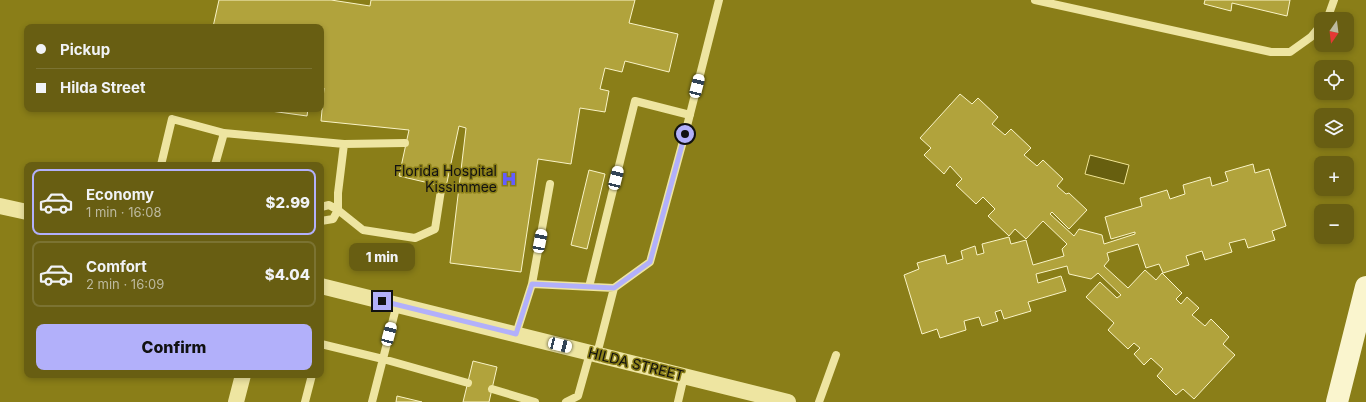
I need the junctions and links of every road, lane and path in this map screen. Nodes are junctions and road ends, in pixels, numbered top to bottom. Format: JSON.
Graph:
{"nodes":[{"id":1,"x":719,"y":0,"type":"edge"},
{"id":2,"x":1035,"y":0,"type":"edge"},
{"id":3,"x":1334,"y":0,"type":"edge"},
{"id":4,"x":1330,"y":12,"type":"edge"},
{"id":5,"x":1314,"y":33,"type":"edge"},
{"id":6,"x":690,"y":115,"type":"junction"},
{"id":7,"x":224,"y":133,"type":"junction"},
{"id":8,"x":405,"y":143,"type":"dead end"},
{"id":9,"x":344,"y":144,"type":"junction"},
{"id":10,"x":162,"y":162,"type":"edge"},
{"id":11,"x":216,"y":162,"type":"edge"},
{"id":12,"x":550,"y":184,"type":"dead end"},
{"id":13,"x":441,"y":190,"type":"dead end"},
{"id":14,"x":0,"y":206,"type":"edge"},
{"id":15,"x":324,"y":206,"type":"edge"},
{"id":16,"x":338,"y":210,"type":"junction"},
{"id":17,"x":24,"y":211,"type":"edge"},
{"id":18,"x":324,"y":220,"type":"edge"},
{"id":19,"x":532,"y":284,"type":"junction"},
{"id":20,"x":324,"y":287,"type":"edge"},
{"id":21,"x":589,"y":287,"type":"junction"},
{"id":22,"x":1366,"y":287,"type":"edge"},
{"id":23,"x":614,"y":288,"type":"junction"},
{"id":24,"x":397,"y":304,"type":"junction"},
{"id":25,"x":516,"y":334,"type":"junction"},
{"id":26,"x":324,"y":345,"type":"edge"},
{"id":27,"x":593,"y":354,"type":"junction"},
{"id":28,"x":836,"y":355,"type":"dead end"},
{"id":29,"x":383,"y":359,"type":"junction"},
{"id":30,"x":684,"y":376,"type":"junction"},
{"id":31,"x":242,"y":378,"type":"edge"},
{"id":32,"x":311,"y":378,"type":"edge"},
{"id":33,"x":468,"y":383,"type":"dead end"},
{"id":34,"x":492,"y":389,"type":"dead end"},
{"id":35,"x":236,"y":402,"type":"edge"},
{"id":36,"x":304,"y":402,"type":"edge"},
{"id":37,"x":372,"y":402,"type":"edge"},
{"id":38,"x":535,"y":402,"type":"edge"},
{"id":39,"x":566,"y":402,"type":"edge"},
{"id":40,"x":678,"y":402,"type":"edge"},
{"id":41,"x":788,"y":402,"type":"edge"},
{"id":42,"x":819,"y":402,"type":"edge"},
{"id":43,"x":1337,"y":402,"type":"edge"}],
"edges":[{"from":1,"to":6,"type":"lane"},
{"from":2,"to":5,"type":"lane"},
{"from":3,"to":4,"type":"lane"},
{"from":6,"to":21,"type":"lane"},
{"from":6,"to":23,"type":"lane"},
{"from":7,"to":9,"type":"lane"},
{"from":7,"to":10,"type":"lane"},
{"from":7,"to":11,"type":"lane"},
{"from":8,"to":9,"type":"lane"},
{"from":9,"to":16,"type":"lane"},
{"from":12,"to":19,"type":"lane"},
{"from":13,"to":16,"type":"lane"},
{"from":14,"to":17,"type":"street"},
{"from":15,"to":16,"type":"lane"},
{"from":16,"to":18,"type":"lane"},
{"from":19,"to":21,"type":"lane"},
{"from":19,"to":25,"type":"lane"},
{"from":20,"to":24,"type":"street","name":"HILDA STREET"},
{"from":21,"to":23,"type":"lane"},
{"from":22,"to":43,"type":"street"},
{"from":23,"to":27,"type":"lane"},
{"from":24,"to":25,"type":"street","name":"HILDA STREET"},
{"from":24,"to":29,"type":"lane"},
{"from":25,"to":27,"type":"street","name":"HILDA STREET"},
{"from":26,"to":29,"type":"lane"},
{"from":27,"to":30,"type":"street","name":"HILDA STREET"},
{"from":27,"to":39,"type":"lane"},
{"from":28,"to":42,"type":"lane"},
{"from":29,"to":33,"type":"lane"},
{"from":29,"to":37,"type":"lane"},
{"from":30,"to":40,"type":"lane"},
{"from":30,"to":41,"type":"street","name":"HILDA STREET"},
{"from":31,"to":35,"type":"street"},
{"from":32,"to":36,"type":"lane"},
{"from":34,"to":38,"type":"lane"}]}
